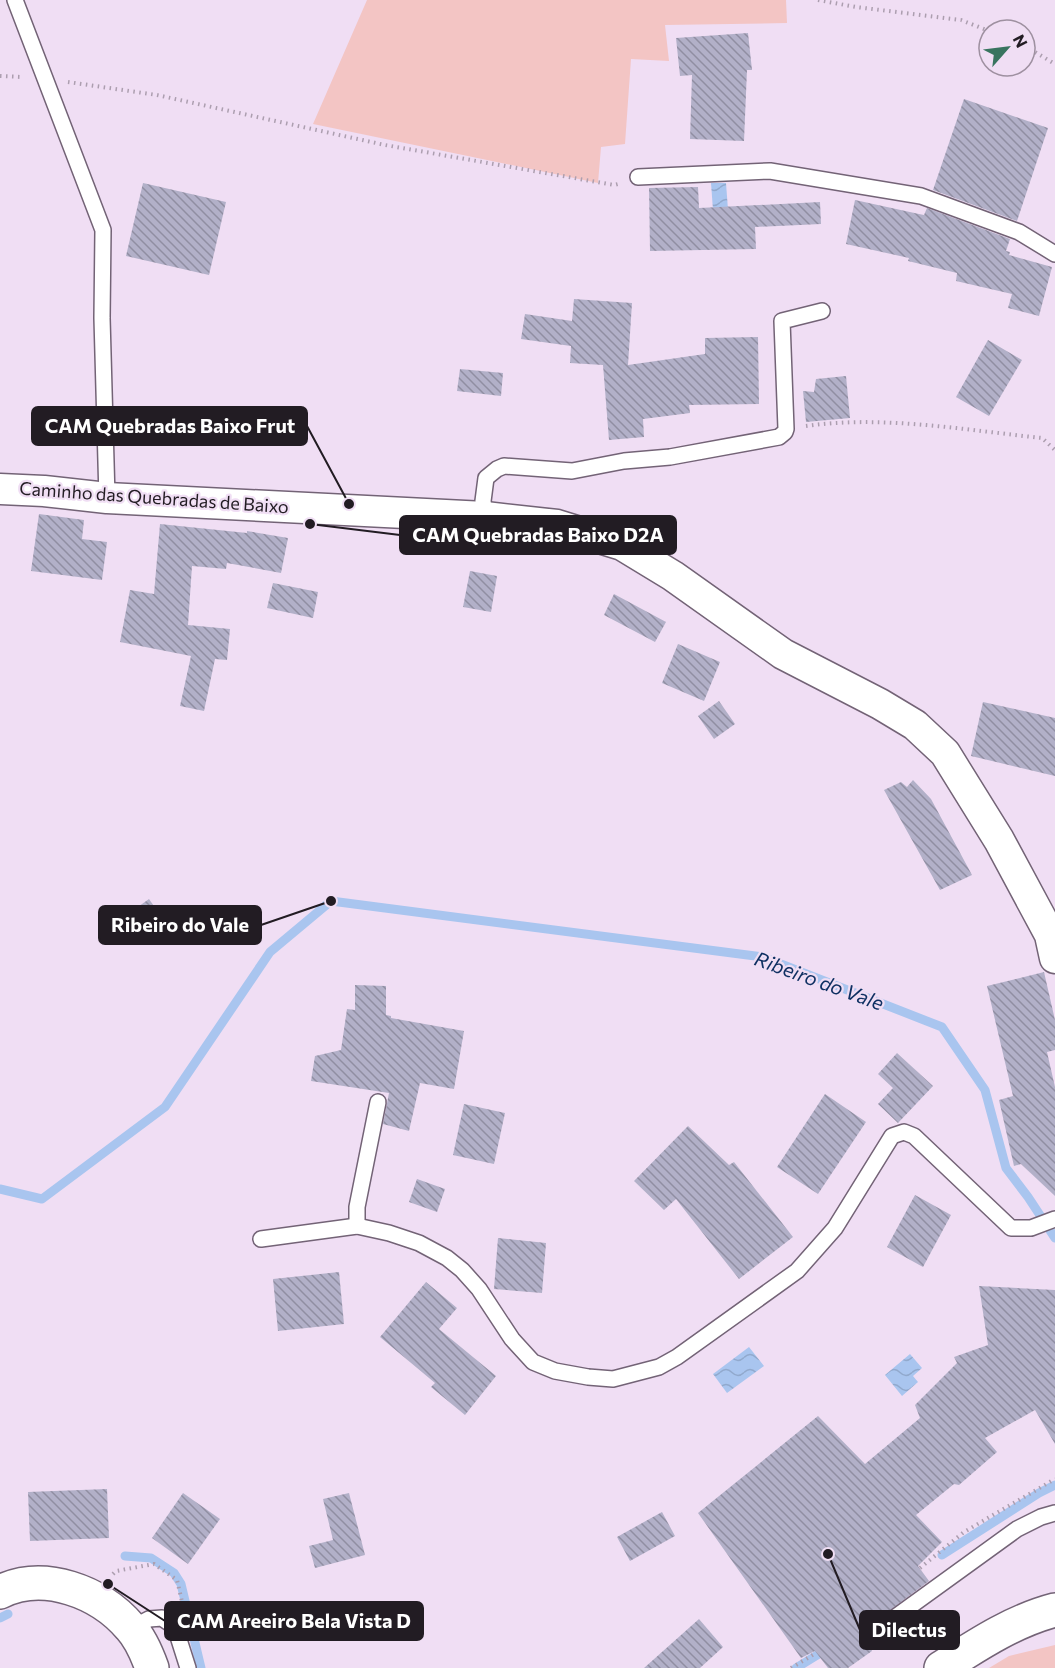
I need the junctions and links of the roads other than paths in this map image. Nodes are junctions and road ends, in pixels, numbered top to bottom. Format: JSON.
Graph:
{"nodes":[{"id":1,"x":15,"y":0,"type":"edge"},
{"id":2,"x":638,"y":177,"type":"road end"},
{"id":3,"x":1055,"y":254,"type":"edge"},
{"id":4,"x":822,"y":311,"type":"dead end"},
{"id":5,"x":0,"y":489,"type":"edge"},
{"id":6,"x":107,"y":498,"type":"junction"},
{"id":7,"x":485,"y":517,"type":"junction"},
{"id":8,"x":1055,"y":958,"type":"edge"},
{"id":9,"x":378,"y":1102,"type":"dead end"},
{"id":10,"x":1055,"y":1219,"type":"edge"},
{"id":11,"x":357,"y":1226,"type":"junction"},
{"id":12,"x":261,"y":1239,"type":"dead end"},
{"id":13,"x":1055,"y":1513,"type":"edge"},
{"id":14,"x":0,"y":1592,"type":"edge"},
{"id":15,"x":1055,"y":1610,"type":"edge"},
{"id":16,"x":884,"y":1626,"type":"dead end"},
{"id":17,"x":132,"y":1628,"type":"junction"},
{"id":18,"x":152,"y":1668,"type":"edge"},
{"id":19,"x":188,"y":1668,"type":"edge"},
{"id":20,"x":941,"y":1668,"type":"edge"}],
"edges":[{"from":1,"to":6,"type":"lane"},
{"from":2,"to":3,"type":"lane"},
{"from":4,"to":7,"type":"lane"},
{"from":5,"to":6,"type":"street","name":"Caminho das Quebradas de Baixo"},
{"from":6,"to":7,"type":"street","name":"Caminho das Quebradas de Baixo"},
{"from":7,"to":8,"type":"street","name":"Caminho das Quebradas de Baixo"},
{"from":9,"to":11,"type":"lane"},
{"from":10,"to":11,"type":"lane"},
{"from":11,"to":12,"type":"lane"},
{"from":13,"to":16,"type":"lane"},
{"from":14,"to":17,"type":"street"},
{"from":15,"to":20,"type":"street"},
{"from":17,"to":18,"type":"street"},
{"from":17,"to":19,"type":"lane"}]}
